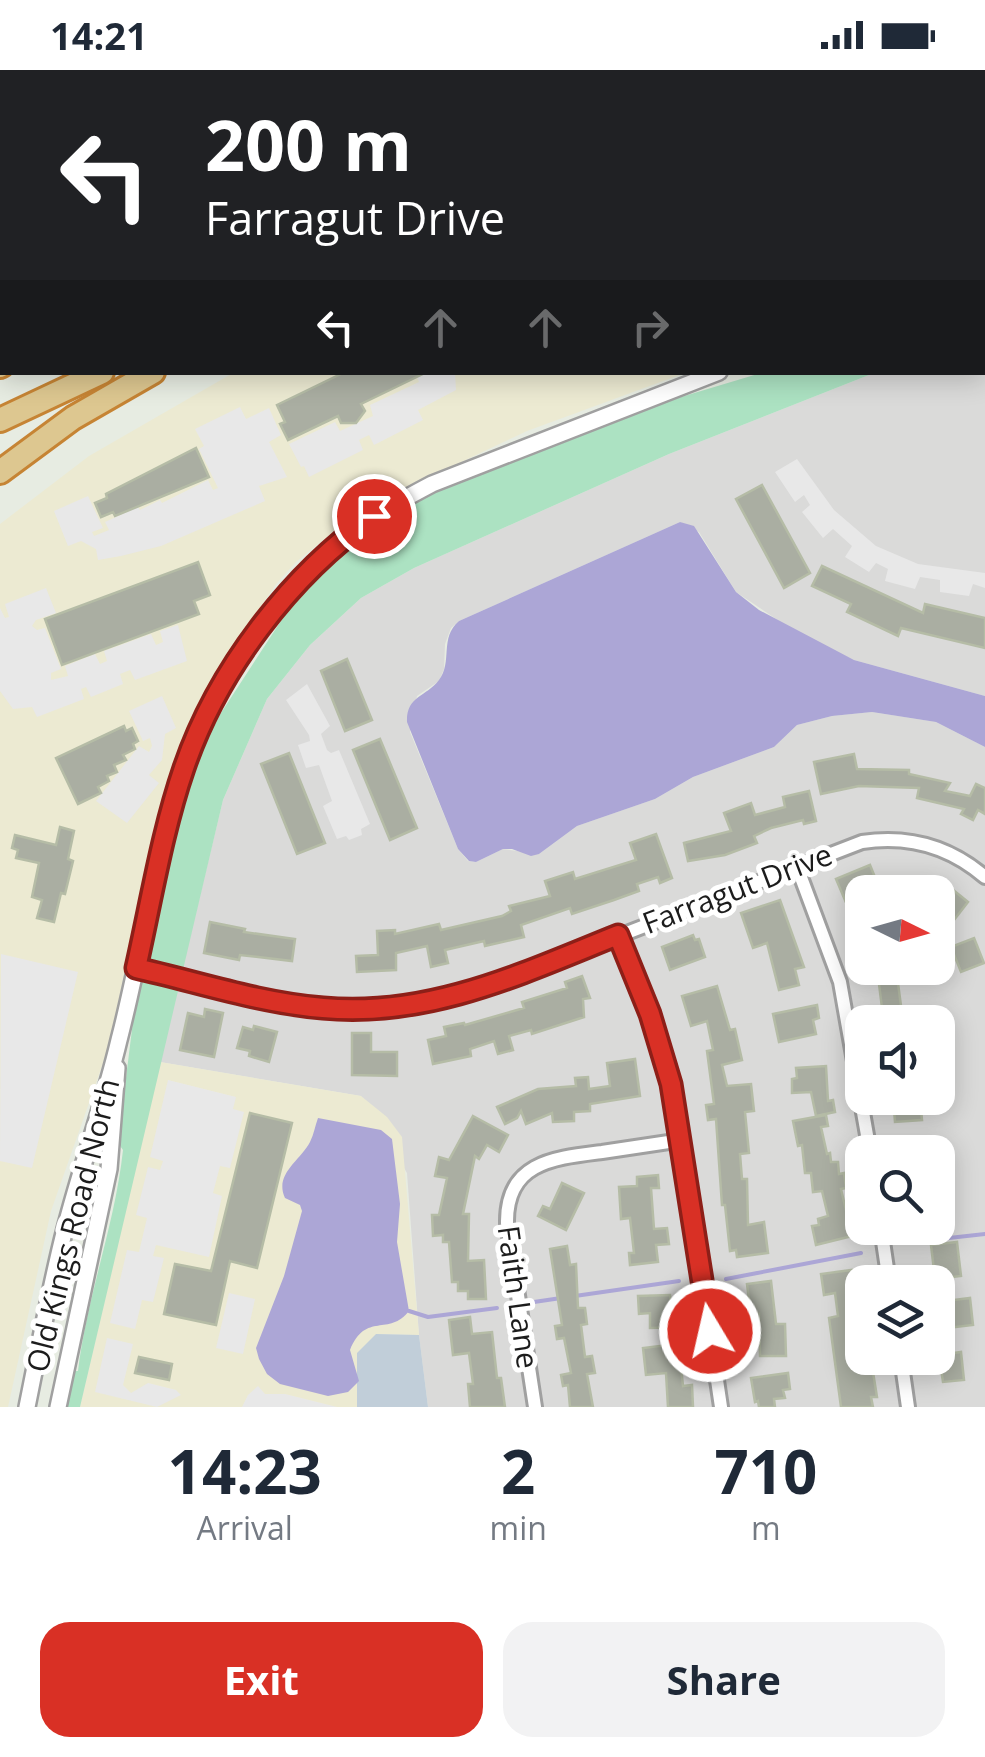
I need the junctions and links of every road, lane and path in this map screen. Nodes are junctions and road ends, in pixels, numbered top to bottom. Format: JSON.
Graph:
{"nodes":[{"id":1,"x":96,"y":375,"type":"edge"},
{"id":2,"x":148,"y":375,"type":"edge"},
{"id":3,"x":711,"y":375,"type":"edge"},
{"id":4,"x":0,"y":420,"type":"edge"},
{"id":5,"x":0,"y":472,"type":"edge"},
{"id":6,"x":796,"y":864,"type":"junction"},
{"id":7,"x":985,"y":877,"type":"edge"},
{"id":8,"x":618,"y":935,"type":"junction"},
{"id":9,"x":136,"y":968,"type":"junction"},
{"id":10,"x":118,"y":1044,"type":"junction"},
{"id":11,"x":867,"y":1135,"type":"edge"},
{"id":12,"x":682,"y":1140,"type":"junction"},
{"id":13,"x":903,"y":1375,"type":"edge"},
{"id":14,"x":27,"y":1407,"type":"edge"},
{"id":15,"x":58,"y":1407,"type":"edge"},
{"id":16,"x":535,"y":1407,"type":"edge"},
{"id":17,"x":721,"y":1407,"type":"edge"},
{"id":18,"x":908,"y":1407,"type":"edge"}],
"edges":[{"from":1,"to":4,"type":"highway"},
{"from":2,"to":5,"type":"highway"},
{"from":3,"to":9,"type":"street","name":"Old Kings Road North"},
{"from":6,"to":7,"type":"street","name":"Farragut Drive"},
{"from":6,"to":8,"type":"street","name":"Farragut Drive"},
{"from":6,"to":11,"type":"street"},
{"from":8,"to":9,"type":"street","name":"Farragut Drive"},
{"from":8,"to":12,"type":"street"},
{"from":9,"to":10,"type":"street","name":"Old Kings Road North"},
{"from":10,"to":14,"type":"street","name":"Old Kings Road North"},
{"from":10,"to":15,"type":"street","name":"Old Kings Road North"},
{"from":12,"to":16,"type":"street","name":"Faith Lane"},
{"from":12,"to":17,"type":"street"},
{"from":13,"to":18,"type":"street"}]}
